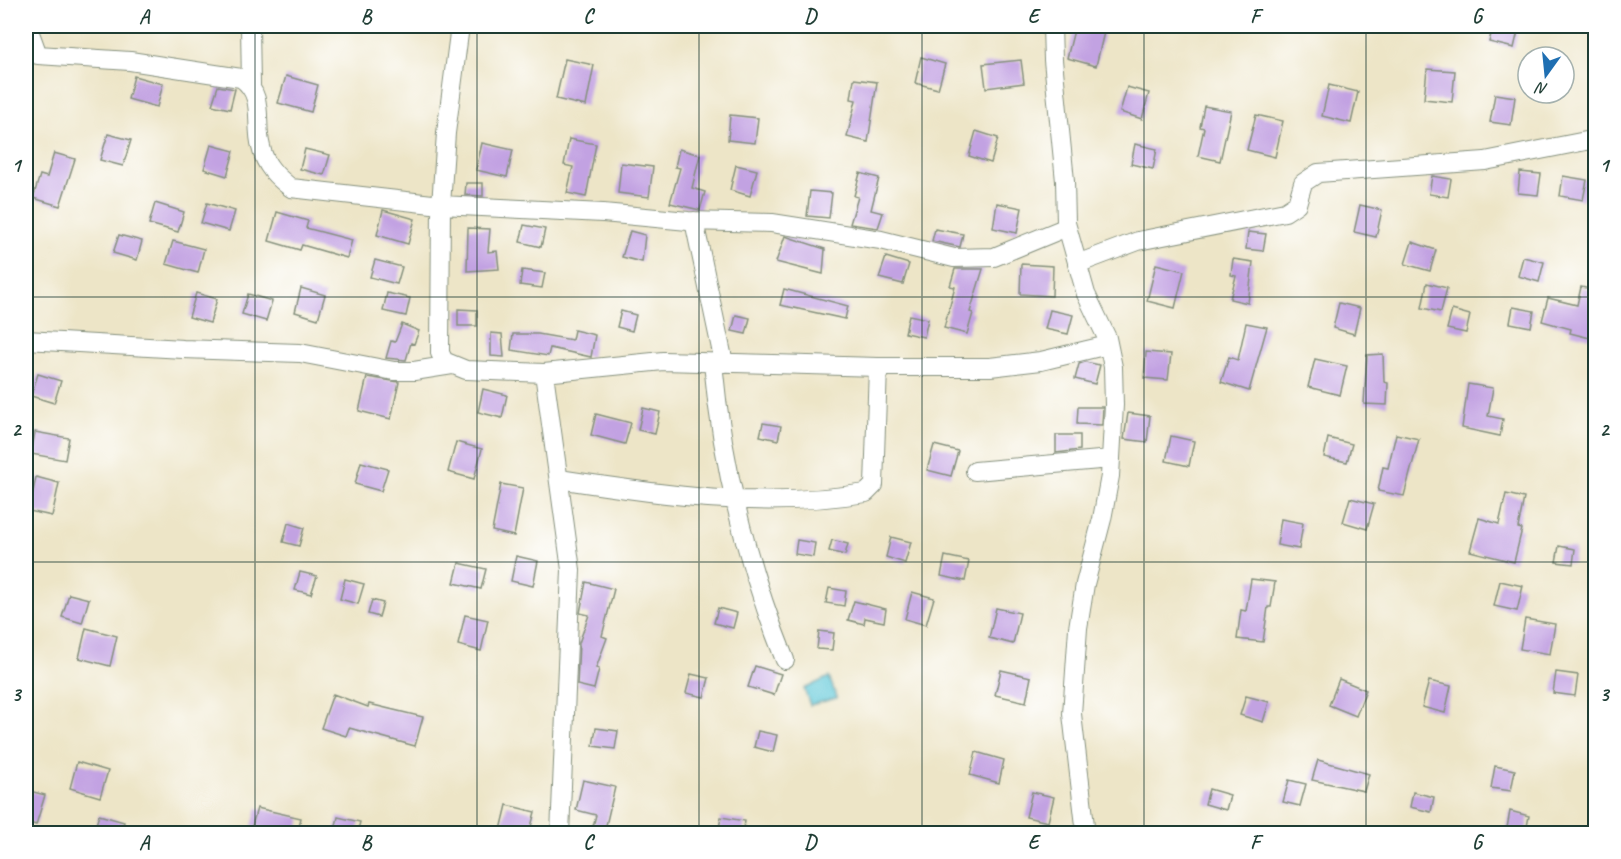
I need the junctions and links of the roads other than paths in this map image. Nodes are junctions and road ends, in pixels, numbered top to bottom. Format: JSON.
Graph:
{"nodes":[{"id":1,"x":30,"y":26,"type":"edge"},
{"id":2,"x":250,"y":26,"type":"edge"},
{"id":3,"x":460,"y":26,"type":"edge"},
{"id":4,"x":1052,"y":26,"type":"edge"},
{"id":5,"x":251,"y":85,"type":"junction"},
{"id":6,"x":1596,"y":139,"type":"edge"},
{"id":7,"x":441,"y":205,"type":"junction"},
{"id":8,"x":694,"y":221,"type":"junction"},
{"id":9,"x":1067,"y":227,"type":"junction"},
{"id":10,"x":1077,"y":264,"type":"junction"},
{"id":11,"x":26,"y":340,"type":"edge"},
{"id":12,"x":1108,"y":345,"type":"junction"},
{"id":13,"x":719,"y":363,"type":"junction"},
{"id":14,"x":452,"y":365,"type":"junction"},
{"id":15,"x":878,"y":367,"type":"junction"},
{"id":16,"x":544,"y":373,"type":"junction"},
{"id":17,"x":1111,"y":459,"type":"junction"},
{"id":18,"x":975,"y":471,"type":"dead end"},
{"id":19,"x":559,"y":479,"type":"junction"},
{"id":20,"x":734,"y":501,"type":"junction"},
{"id":21,"x":785,"y":660,"type":"dead end"},
{"id":22,"x":560,"y":834,"type":"edge"},
{"id":23,"x":1086,"y":834,"type":"edge"}],
"edges":[{"from":1,"to":5,"type":"street"},
{"from":2,"to":5,"type":"street"},
{"from":3,"to":7,"type":"street"},
{"from":4,"to":9,"type":"street"},
{"from":5,"to":7,"type":"street"},
{"from":6,"to":10,"type":"street"},
{"from":7,"to":8,"type":"street"},
{"from":7,"to":14,"type":"street"},
{"from":8,"to":9,"type":"street"},
{"from":8,"to":13,"type":"street"},
{"from":9,"to":10,"type":"street"},
{"from":10,"to":12,"type":"street"},
{"from":11,"to":14,"type":"street"},
{"from":12,"to":15,"type":"street"},
{"from":12,"to":17,"type":"street"},
{"from":13,"to":15,"type":"street"},
{"from":13,"to":16,"type":"street"},
{"from":13,"to":20,"type":"street"},
{"from":14,"to":16,"type":"street"},
{"from":15,"to":20,"type":"street"},
{"from":16,"to":19,"type":"street"},
{"from":17,"to":18,"type":"street"},
{"from":17,"to":23,"type":"street"},
{"from":19,"to":20,"type":"street"},
{"from":19,"to":22,"type":"street"},
{"from":20,"to":21,"type":"street"}]}
